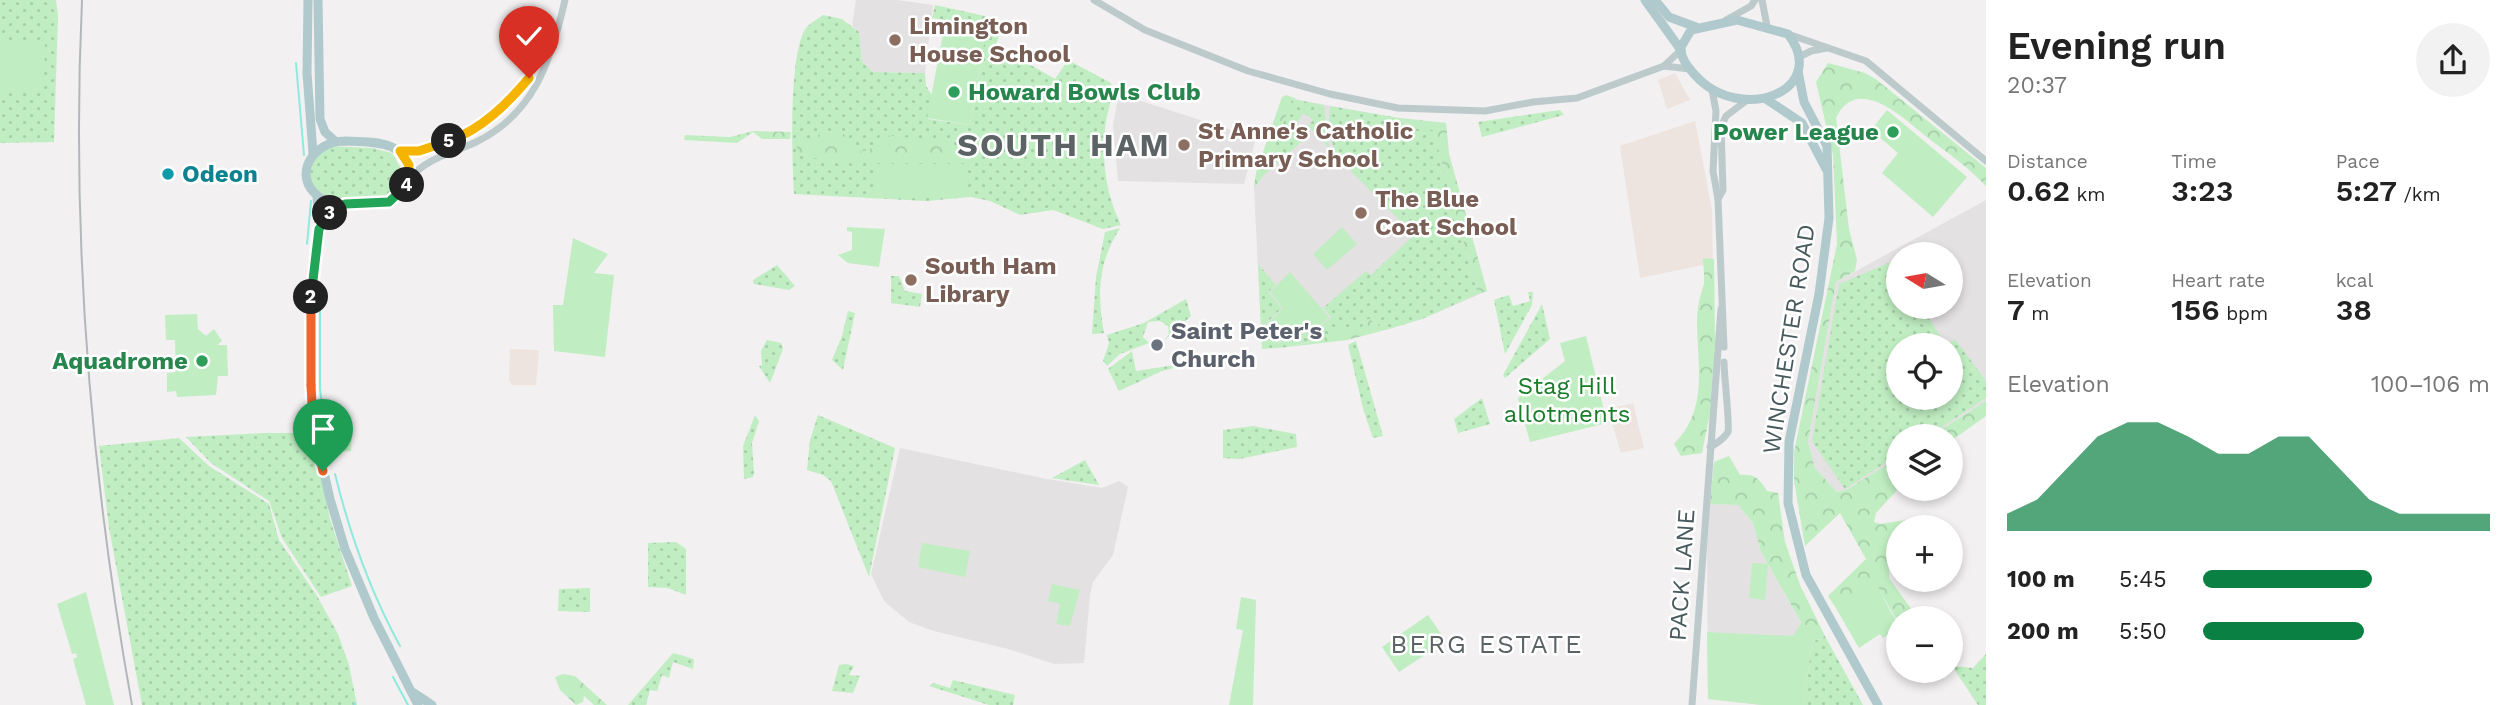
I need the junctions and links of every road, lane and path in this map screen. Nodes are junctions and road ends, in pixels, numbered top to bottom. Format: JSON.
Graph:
{"nodes":[{"id":1,"x":307,"y":0,"type":"edge"},
{"id":2,"x":318,"y":0,"type":"edge"},
{"id":3,"x":565,"y":0,"type":"edge"},
{"id":4,"x":1094,"y":0,"type":"edge"},
{"id":5,"x":1645,"y":0,"type":"edge"},
{"id":6,"x":1655,"y":0,"type":"edge"},
{"id":7,"x":1755,"y":0,"type":"edge"},
{"id":8,"x":1762,"y":0,"type":"edge"},
{"id":9,"x":1726,"y":20,"type":"junction"},
{"id":10,"x":1767,"y":26,"type":"junction"},
{"id":11,"x":1696,"y":27,"type":"junction"},
{"id":12,"x":558,"y":30,"type":"junction"},
{"id":13,"x":1788,"y":34,"type":"junction"},
{"id":14,"x":1828,"y":48,"type":"junction"},
{"id":15,"x":1681,"y":50,"type":"junction"},
{"id":16,"x":1799,"y":57,"type":"junction"},
{"id":17,"x":1664,"y":66,"type":"junction"},
{"id":18,"x":1690,"y":69,"type":"junction"},
{"id":19,"x":1798,"y":71,"type":"junction"},
{"id":20,"x":1713,"y":90,"type":"junction"},
{"id":21,"x":1766,"y":99,"type":"junction"},
{"id":22,"x":1746,"y":101,"type":"junction"},
{"id":23,"x":335,"y":141,"type":"junction"},
{"id":24,"x":400,"y":151,"type":"junction"},
{"id":25,"x":313,"y":153,"type":"junction"},
{"id":26,"x":1986,"y":161,"type":"edge"},
{"id":27,"x":1721,"y":166,"type":"junction"},
{"id":28,"x":1826,"y":169,"type":"junction"},
{"id":29,"x":1713,"y":177,"type":"junction"},
{"id":30,"x":409,"y":179,"type":"junction"},
{"id":31,"x":1723,"y":190,"type":"junction"},
{"id":32,"x":317,"y":196,"type":"junction"},
{"id":33,"x":1718,"y":199,"type":"junction"},
{"id":34,"x":345,"y":204,"type":"junction"},
{"id":35,"x":319,"y":229,"type":"junction"},
{"id":36,"x":1721,"y":309,"type":"junction"},
{"id":37,"x":1712,"y":430,"type":"junction"},
{"id":38,"x":1724,"y":438,"type":"junction"},
{"id":39,"x":1710,"y":447,"type":"junction"},
{"id":40,"x":414,"y":693,"type":"junction"},
{"id":41,"x":418,"y":705,"type":"edge"},
{"id":42,"x":432,"y":705,"type":"edge"},
{"id":43,"x":1692,"y":705,"type":"edge"},
{"id":44,"x":1878,"y":705,"type":"edge"}],
"edges":[{"from":1,"to":25,"type":"main road"},
{"from":2,"to":23,"type":"main road"},
{"from":3,"to":12,"type":"street"},
{"from":4,"to":17,"type":"street"},
{"from":5,"to":15,"type":"main road"},
{"from":6,"to":11,"type":"main road"},
{"from":7,"to":9,"type":"street"},
{"from":8,"to":10,"type":"street"},
{"from":9,"to":10,"type":"main road"},
{"from":9,"to":11,"type":"main road"},
{"from":10,"to":13,"type":"main road"},
{"from":11,"to":15,"type":"main road"},
{"from":12,"to":24,"type":"street"},
{"from":12,"to":30,"type":"street"},
{"from":13,"to":14,"type":"street"},
{"from":13,"to":16,"type":"main road"},
{"from":14,"to":16,"type":"street"},
{"from":14,"to":26,"type":"street"},
{"from":15,"to":17,"type":"street"},
{"from":15,"to":18,"type":"main road"},
{"from":16,"to":19,"type":"main road"},
{"from":17,"to":18,"type":"street"},
{"from":18,"to":20,"type":"main road"},
{"from":19,"to":21,"type":"main road"},
{"from":19,"to":28,"type":"main road","name":"WINCHESTER ROAD"},
{"from":20,"to":22,"type":"main road"},
{"from":20,"to":29,"type":"street","name":"WINCHESTER ROAD"},
{"from":21,"to":22,"type":"main road"},
{"from":21,"to":28,"type":"main road","name":"WINCHESTER ROAD"},
{"from":22,"to":27,"type":"street"},
{"from":23,"to":24,"type":"main road"},
{"from":23,"to":25,"type":"main road"},
{"from":24,"to":30,"type":"main road"},
{"from":25,"to":32,"type":"main road"},
{"from":27,"to":29,"type":"street"},
{"from":27,"to":31,"type":"street"},
{"from":28,"to":44,"type":"main road","name":"WINCHESTER ROAD"},
{"from":29,"to":31,"type":"street"},
{"from":29,"to":33,"type":"street","name":"WINCHESTER ROAD"},
{"from":30,"to":34,"type":"main road"},
{"from":31,"to":33,"type":"street"},
{"from":32,"to":34,"type":"main road"},
{"from":32,"to":35,"type":"main road"},
{"from":33,"to":36,"type":"street","name":"WINCHESTER ROAD"},
{"from":34,"to":35,"type":"main road"},
{"from":35,"to":40,"type":"main road"},
{"from":36,"to":37,"type":"street","name":"WINCHESTER ROAD"},
{"from":36,"to":38,"type":"street","name":"WINCHESTER ROAD"},
{"from":37,"to":38,"type":"street"},
{"from":37,"to":39,"type":"street","name":"PACK LANE"},
{"from":38,"to":39,"type":"street"},
{"from":39,"to":43,"type":"street","name":"PACK LANE"},
{"from":40,"to":41,"type":"main road"},
{"from":40,"to":42,"type":"main road"}]}
